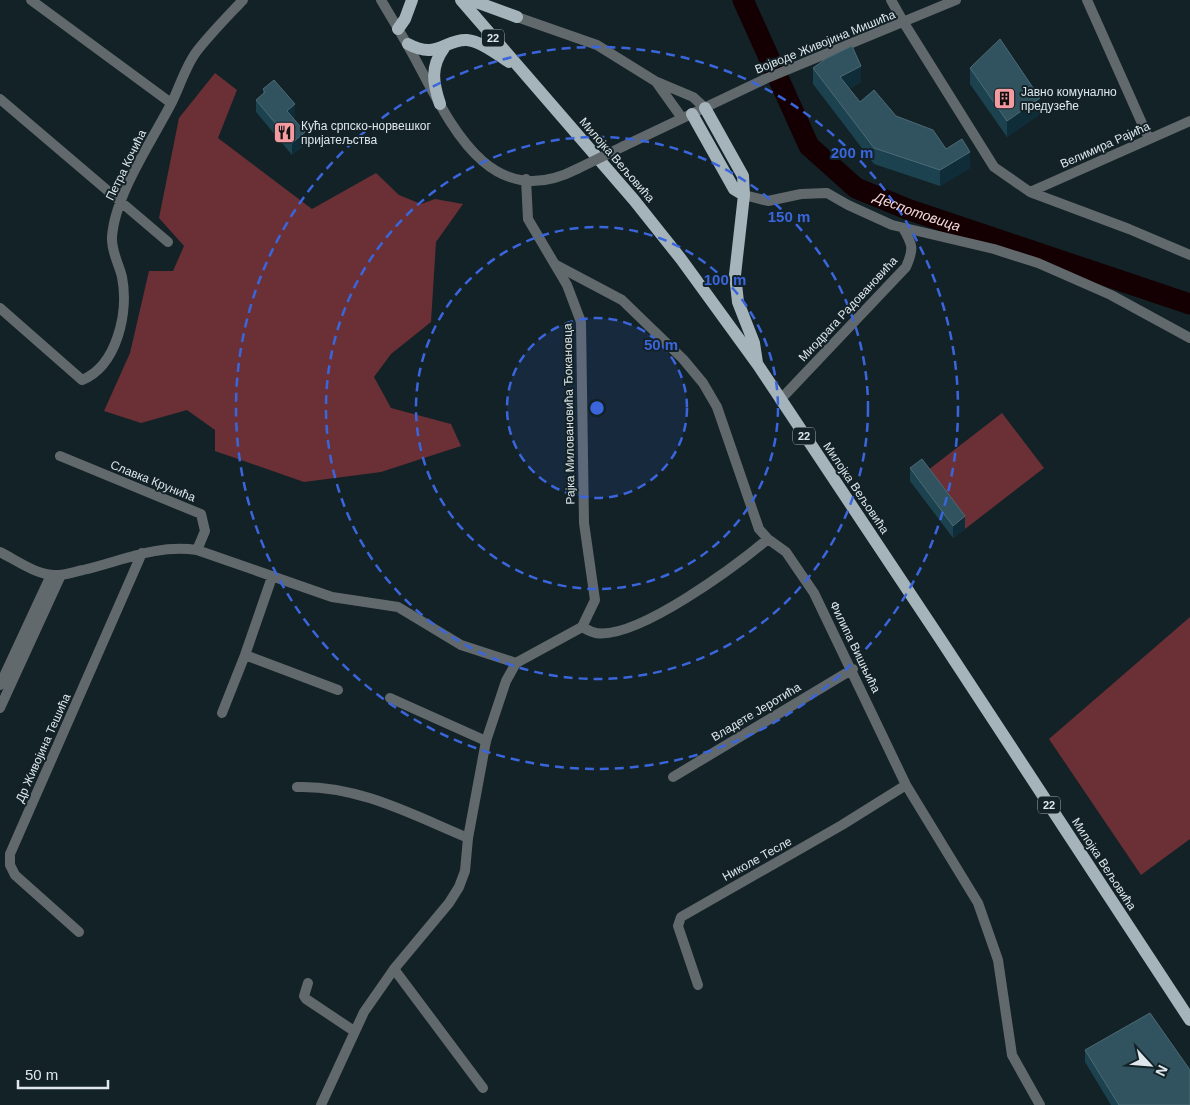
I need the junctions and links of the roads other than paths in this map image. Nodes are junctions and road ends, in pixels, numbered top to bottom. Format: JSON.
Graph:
{"nodes":[{"id":1,"x":31,"y":0,"type":"edge"},
{"id":2,"x":243,"y":0,"type":"edge"},
{"id":3,"x":381,"y":0,"type":"edge"},
{"id":4,"x":412,"y":0,"type":"edge"},
{"id":5,"x":461,"y":0,"type":"edge"},
{"id":6,"x":471,"y":0,"type":"edge"},
{"id":7,"x":891,"y":0,"type":"edge"},
{"id":8,"x":956,"y":0,"type":"edge"},
{"id":9,"x":1087,"y":0,"type":"edge"},
{"id":10,"x":517,"y":17,"type":"joint"},
{"id":11,"x":904,"y":23,"type":"junction"},
{"id":12,"x":398,"y":29,"type":"junction"},
{"id":13,"x":408,"y":44,"type":"junction"},
{"id":14,"x":444,"y":48,"type":"junction"},
{"id":15,"x":527,"y":75,"type":"junction"},
{"id":16,"x":655,"y":81,"type":"junction"},
{"id":17,"x":0,"y":99,"type":"edge"},
{"id":18,"x":171,"y":103,"type":"junction"},
{"id":19,"x":440,"y":104,"type":"junction"},
{"id":20,"x":704,"y":108,"type":"junction"},
{"id":21,"x":687,"y":116,"type":"junction"},
{"id":22,"x":1190,"y":121,"type":"edge"},
{"id":23,"x":1149,"y":139,"type":"junction"},
{"id":24,"x":526,"y":179,"type":"junction"},
{"id":25,"x":1030,"y":192,"type":"junction"},
{"id":26,"x":744,"y":195,"type":"junction"},
{"id":27,"x":120,"y":202,"type":"junction"},
{"id":28,"x":902,"y":228,"type":"junction"},
{"id":29,"x":168,"y":242,"type":"dead end"},
{"id":30,"x":1190,"y":255,"type":"edge"},
{"id":31,"x":556,"y":265,"type":"junction"},
{"id":32,"x":0,"y":308,"type":"edge"},
{"id":33,"x":1190,"y":338,"type":"edge"},
{"id":34,"x":758,"y":365,"type":"junction"},
{"id":35,"x":780,"y":400,"type":"junction"},
{"id":36,"x":60,"y":456,"type":"dead end"},
{"id":37,"x":768,"y":538,"type":"junction"},
{"id":38,"x":196,"y":550,"type":"junction"},
{"id":39,"x":0,"y":552,"type":"edge"},
{"id":40,"x":142,"y":554,"type":"junction"},
{"id":41,"x":56,"y":575,"type":"junction"},
{"id":42,"x":272,"y":577,"type":"junction"},
{"id":43,"x":582,"y":627,"type":"junction"},
{"id":44,"x":245,"y":655,"type":"junction"},
{"id":45,"x":516,"y":663,"type":"junction"},
{"id":46,"x":853,"y":669,"type":"junction"},
{"id":47,"x":0,"y":685,"type":"edge"},
{"id":48,"x":338,"y":690,"type":"dead end"},
{"id":49,"x":390,"y":698,"type":"dead end"},
{"id":50,"x":0,"y":708,"type":"edge"},
{"id":51,"x":222,"y":713,"type":"dead end"},
{"id":52,"x":486,"y":741,"type":"junction"},
{"id":53,"x":673,"y":777,"type":"dead end"},
{"id":54,"x":906,"y":785,"type":"junction"},
{"id":55,"x":298,"y":787,"type":"dead end"},
{"id":56,"x":468,"y":838,"type":"junction"},
{"id":57,"x":79,"y":932,"type":"dead end"},
{"id":58,"x":394,"y":969,"type":"junction"},
{"id":59,"x":308,"y":983,"type":"dead end"},
{"id":60,"x":698,"y":985,"type":"dead end"},
{"id":61,"x":1190,"y":1020,"type":"edge"},
{"id":62,"x":354,"y":1031,"type":"junction"},
{"id":63,"x":483,"y":1088,"type":"dead end"},
{"id":64,"x":321,"y":1105,"type":"edge"},
{"id":65,"x":1040,"y":1105,"type":"edge"}],
"edges":[{"from":1,"to":18,"type":"street"},
{"from":2,"to":18,"type":"street","name":"Петра Кочића"},
{"from":3,"to":12,"type":"street","name":"Војводе Живојина Мишића"},
{"from":4,"to":12,"type":"main road"},
{"from":5,"to":15,"type":"main road","name":"Милојка Вељовића","number":"22"},
{"from":6,"to":10,"type":"main road"},
{"from":7,"to":11,"type":"street"},
{"from":8,"to":11,"type":"street","name":"Војводе Живојина Мишића"},
{"from":9,"to":23,"type":"street"},
{"from":10,"to":16,"type":"street"},
{"from":11,"to":20,"type":"street","name":"Војводе Живојина Мишића"},
{"from":11,"to":25,"type":"street"},
{"from":12,"to":13,"type":"street","name":"Војводе Живојина Мишића"},
{"from":13,"to":14,"type":"main road"},
{"from":13,"to":19,"type":"street","name":"Војводе Живојина Мишића"},
{"from":14,"to":15,"type":"main road"},
{"from":14,"to":19,"type":"main road"},
{"from":15,"to":34,"type":"main road","name":"Милојка Вељовића","number":"22"},
{"from":16,"to":20,"type":"street"},
{"from":16,"to":21,"type":"street"},
{"from":17,"to":27,"type":"street"},
{"from":18,"to":27,"type":"street","name":"Петра Кочића"},
{"from":19,"to":24,"type":"street","name":"Војводе Живојина Мишића"},
{"from":20,"to":21,"type":"street","name":"Војводе Живојина Мишића"},
{"from":20,"to":26,"type":"main road"},
{"from":21,"to":24,"type":"street","name":"Војводе Живојина Мишића","bridge":true},
{"from":21,"to":26,"type":"main road"},
{"from":22,"to":23,"type":"street","name":"Велимира Рајића"},
{"from":23,"to":25,"type":"street","name":"Велимира Рајића"},
{"from":24,"to":31,"type":"street","name":"Рајка Миловановића Ђокановца"},
{"from":25,"to":30,"type":"street"},
{"from":26,"to":28,"type":"street"},
{"from":26,"to":34,"type":"main road"},
{"from":27,"to":29,"type":"street"},
{"from":27,"to":32,"type":"street","name":"Петра Кочића"},
{"from":28,"to":33,"type":"street"},
{"from":28,"to":35,"type":"street","name":"Миодрага Радовановића"},
{"from":31,"to":37,"type":"street","name":"Филипа Вишњића"},
{"from":31,"to":43,"type":"street","name":"Рајка Миловановића Ђокановца"},
{"from":34,"to":35,"type":"main road","name":"Милојка Вељовића","number":"22"},
{"from":35,"to":61,"type":"main road","name":"Милојка Вељовића","number":"22"},
{"from":36,"to":38,"type":"street","name":"Славка Крунића"},
{"from":37,"to":43,"type":"street"},
{"from":37,"to":46,"type":"street","name":"Филипа Вишњића"},
{"from":38,"to":40,"type":"street"},
{"from":38,"to":42,"type":"street"},
{"from":39,"to":41,"type":"street"},
{"from":40,"to":41,"type":"street"},
{"from":40,"to":57,"type":"street","name":"Др Живојина Тешића"},
{"from":41,"to":47,"type":"street"},
{"from":41,"to":50,"type":"street"},
{"from":42,"to":44,"type":"street"},
{"from":42,"to":45,"type":"street"},
{"from":43,"to":45,"type":"street"},
{"from":44,"to":48,"type":"street"},
{"from":44,"to":51,"type":"street"},
{"from":45,"to":52,"type":"street"},
{"from":46,"to":53,"type":"street","name":"Владете Јеротића"},
{"from":46,"to":54,"type":"street","name":"Филипа Вишњића"},
{"from":49,"to":52,"type":"street"},
{"from":52,"to":56,"type":"street"},
{"from":54,"to":60,"type":"street","name":"Николе Тесле"},
{"from":54,"to":65,"type":"street","name":"Филипа Вишњића"},
{"from":55,"to":56,"type":"street"},
{"from":56,"to":58,"type":"street"},
{"from":58,"to":62,"type":"street"},
{"from":58,"to":63,"type":"street"},
{"from":59,"to":62,"type":"street"},
{"from":62,"to":64,"type":"street"}]}
